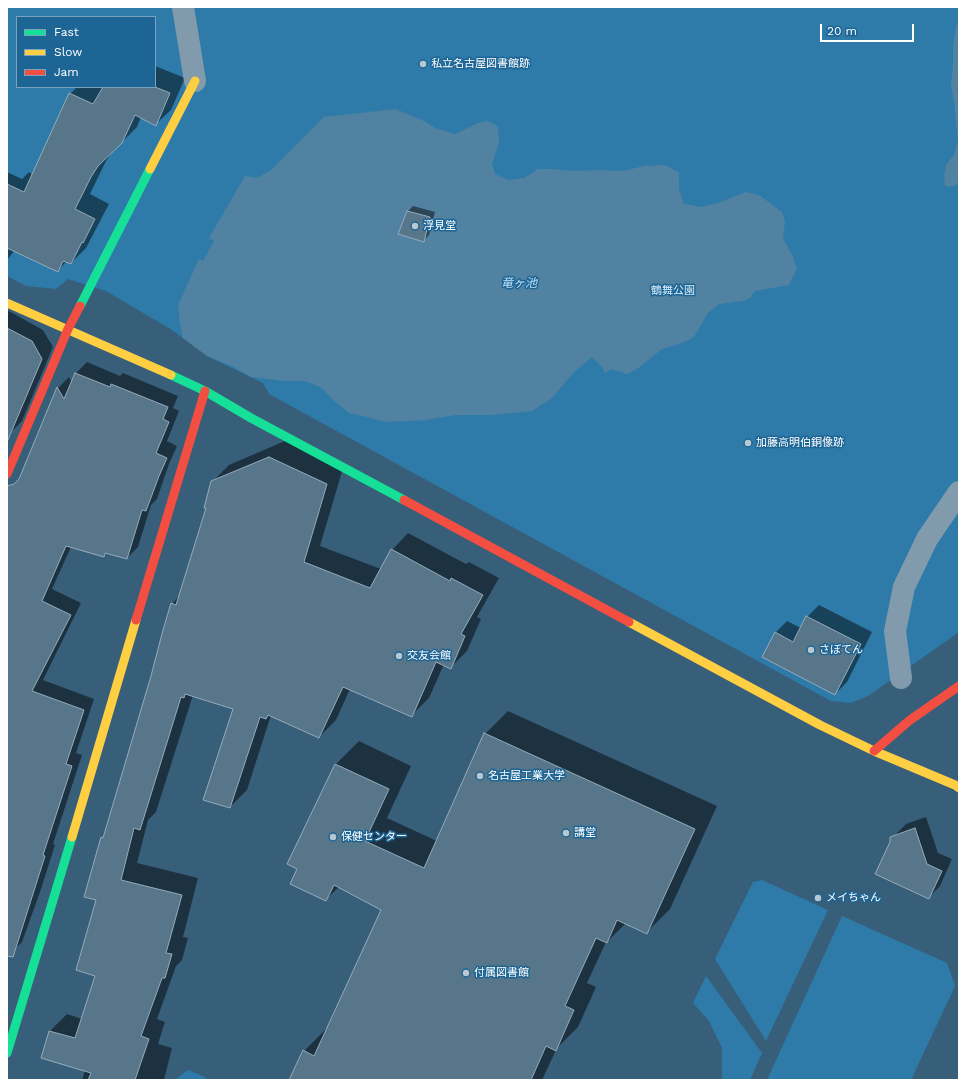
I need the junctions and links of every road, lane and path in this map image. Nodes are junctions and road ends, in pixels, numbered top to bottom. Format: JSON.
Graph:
{"nodes":[{"id":1,"x":183,"y":7,"type":"edge"},
{"id":2,"x":194,"y":81,"type":"joint"},
{"id":3,"x":7,"y":303,"type":"edge"},
{"id":4,"x":68,"y":329,"type":"junction"},
{"id":5,"x":205,"y":392,"type":"junction"},
{"id":6,"x":7,"y":474,"type":"edge"},
{"id":7,"x":959,"y":492,"type":"edge"},
{"id":8,"x":901,"y":678,"type":"dead end"},
{"id":9,"x":959,"y":686,"type":"edge"},
{"id":10,"x":874,"y":751,"type":"junction"},
{"id":11,"x":959,"y":788,"type":"edge"},
{"id":12,"x":7,"y":1053,"type":"edge"}],
"edges":[{"from":1,"to":2,"type":"street"},
{"from":2,"to":4,"type":"street"},
{"from":3,"to":4,"type":"street"},
{"from":4,"to":5,"type":"street"},
{"from":4,"to":6,"type":"street"},
{"from":5,"to":10,"type":"street"},
{"from":5,"to":12,"type":"street"},
{"from":7,"to":8,"type":"street"},
{"from":9,"to":10,"type":"street"},
{"from":10,"to":11,"type":"street"}]}
